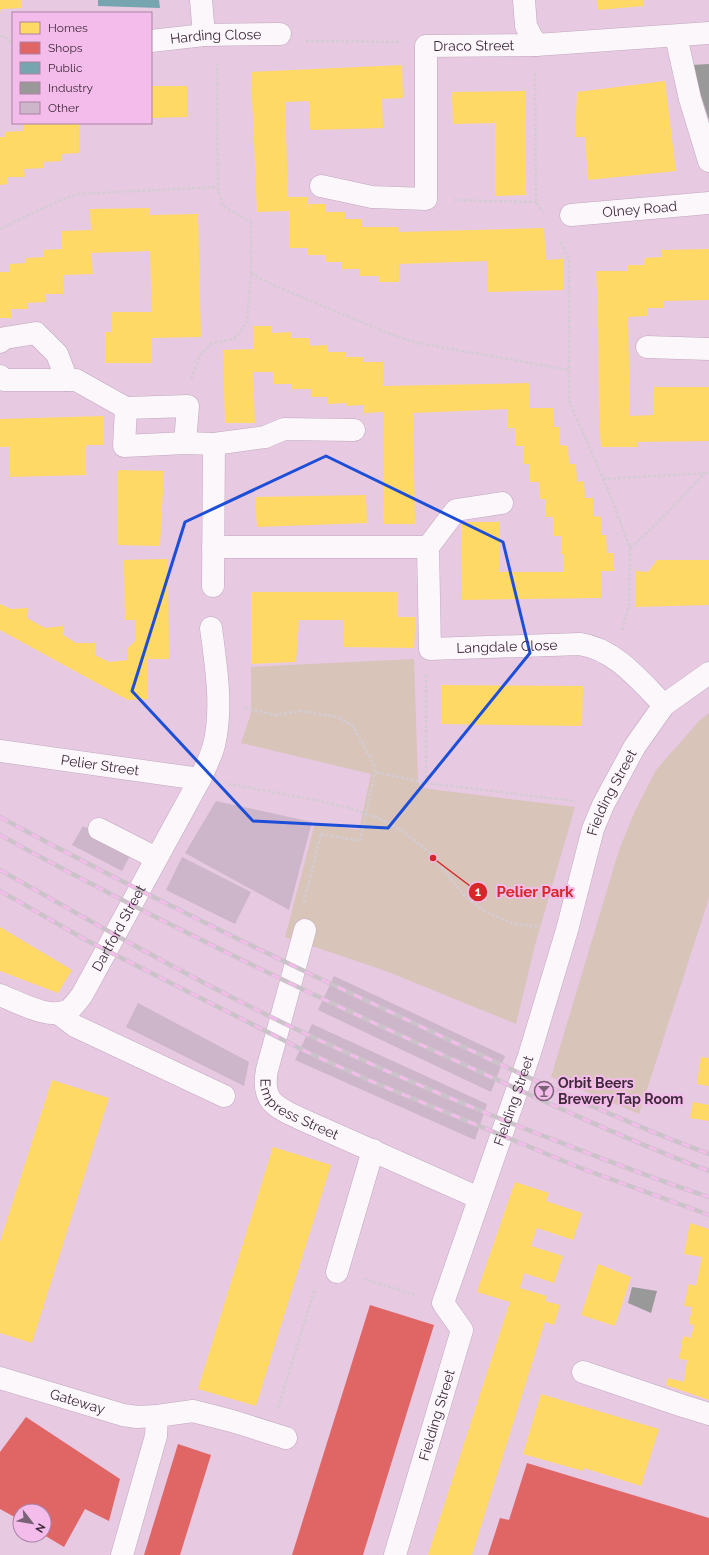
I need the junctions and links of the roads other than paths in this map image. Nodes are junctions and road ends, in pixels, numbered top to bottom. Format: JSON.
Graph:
{"nodes":[{"id":1,"x":202,"y":0,"type":"edge"},
{"id":2,"x":524,"y":0,"type":"edge"},
{"id":3,"x":709,"y":33,"type":"edge"},
{"id":4,"x":280,"y":34,"type":"road end"},
{"id":5,"x":211,"y":35,"type":"junction"},
{"id":6,"x":676,"y":36,"type":"junction"},
{"id":7,"x":152,"y":40,"type":"edge"},
{"id":8,"x":536,"y":46,"type":"junction"},
{"id":9,"x":709,"y":161,"type":"edge"},
{"id":10,"x":321,"y":186,"type":"dead end"},
{"id":11,"x":709,"y":203,"type":"edge"},
{"id":12,"x":571,"y":215,"type":"dead end"},
{"id":13,"x":0,"y":342,"type":"edge"},
{"id":14,"x":647,"y":347,"type":"dead end"},
{"id":15,"x":709,"y":349,"type":"edge"},
{"id":16,"x":0,"y":376,"type":"edge"},
{"id":17,"x":67,"y":380,"type":"junction"},
{"id":18,"x":126,"y":408,"type":"junction"},
{"id":19,"x":354,"y":430,"type":"dead end"},
{"id":20,"x":185,"y":444,"type":"junction"},
{"id":21,"x":214,"y":444,"type":"junction"},
{"id":22,"x":502,"y":503,"type":"dead end"},
{"id":23,"x":214,"y":547,"type":"junction"},
{"id":24,"x":428,"y":547,"type":"junction"},
{"id":25,"x":213,"y":586,"type":"dead end"},
{"id":26,"x":211,"y":628,"type":"dead end"},
{"id":27,"x":709,"y":673,"type":"edge"},
{"id":28,"x":664,"y":705,"type":"junction"},
{"id":29,"x":0,"y":751,"type":"edge"},
{"id":30,"x":200,"y":779,"type":"junction"},
{"id":31,"x":99,"y":829,"type":"dead end"},
{"id":32,"x":156,"y":858,"type":"junction"},
{"id":33,"x":305,"y":930,"type":"road end"},
{"id":34,"x":0,"y":995,"type":"edge"},
{"id":35,"x":59,"y":1014,"type":"junction"},
{"id":36,"x":224,"y":1096,"type":"dead end"},
{"id":37,"x":372,"y":1150,"type":"junction"},
{"id":38,"x":479,"y":1198,"type":"junction"},
{"id":39,"x":337,"y":1272,"type":"road end"},
{"id":40,"x":583,"y":1372,"type":"dead end"},
{"id":41,"x":0,"y":1378,"type":"edge"},
{"id":42,"x":709,"y":1414,"type":"edge"},
{"id":43,"x":156,"y":1426,"type":"junction"},
{"id":44,"x":278,"y":1435,"type":"road end"},
{"id":45,"x":122,"y":1555,"type":"edge"},
{"id":46,"x":395,"y":1555,"type":"edge"}],
"edges":[{"from":1,"to":5,"type":"street"},
{"from":2,"to":8,"type":"street"},
{"from":3,"to":6,"type":"street","name":"Draco Street"},
{"from":4,"to":5,"type":"street","name":"Harding Close"},
{"from":5,"to":7,"type":"street","name":"Harding Close"},
{"from":6,"to":8,"type":"street","name":"Draco Street"},
{"from":6,"to":9,"type":"street"},
{"from":8,"to":10,"type":"street","name":"Draco Street"},
{"from":11,"to":12,"type":"street","name":"Olney Road"},
{"from":13,"to":17,"type":"street"},
{"from":14,"to":15,"type":"street"},
{"from":16,"to":17,"type":"street"},
{"from":17,"to":18,"type":"street"},
{"from":18,"to":20,"type":"street"},
{"from":18,"to":20,"type":"street"},
{"from":19,"to":21,"type":"street"},
{"from":20,"to":21,"type":"street"},
{"from":21,"to":23,"type":"street"},
{"from":22,"to":24,"type":"street"},
{"from":23,"to":24,"type":"street"},
{"from":23,"to":25,"type":"street"},
{"from":24,"to":28,"type":"street","name":"Langdale Close"},
{"from":26,"to":30,"type":"street"},
{"from":27,"to":28,"type":"street","name":"Fielding Street"},
{"from":28,"to":38,"type":"street","name":"Fielding Street"},
{"from":29,"to":30,"type":"street","name":"Pelier Street"},
{"from":30,"to":32,"type":"street","name":"Dartford Street"},
{"from":31,"to":32,"type":"street"},
{"from":32,"to":35,"type":"street","name":"Dartford Street"},
{"from":33,"to":37,"type":"street","name":"Empress Street"},
{"from":34,"to":35,"type":"street"},
{"from":35,"to":36,"type":"street"},
{"from":37,"to":38,"type":"street","name":"Empress Street"},
{"from":37,"to":39,"type":"street"},
{"from":38,"to":46,"type":"street","name":"Fielding Street"},
{"from":40,"to":42,"type":"street"},
{"from":41,"to":43,"type":"street","name":"Gateway"},
{"from":43,"to":44,"type":"street","name":"Gateway"},
{"from":43,"to":45,"type":"street"}]}
